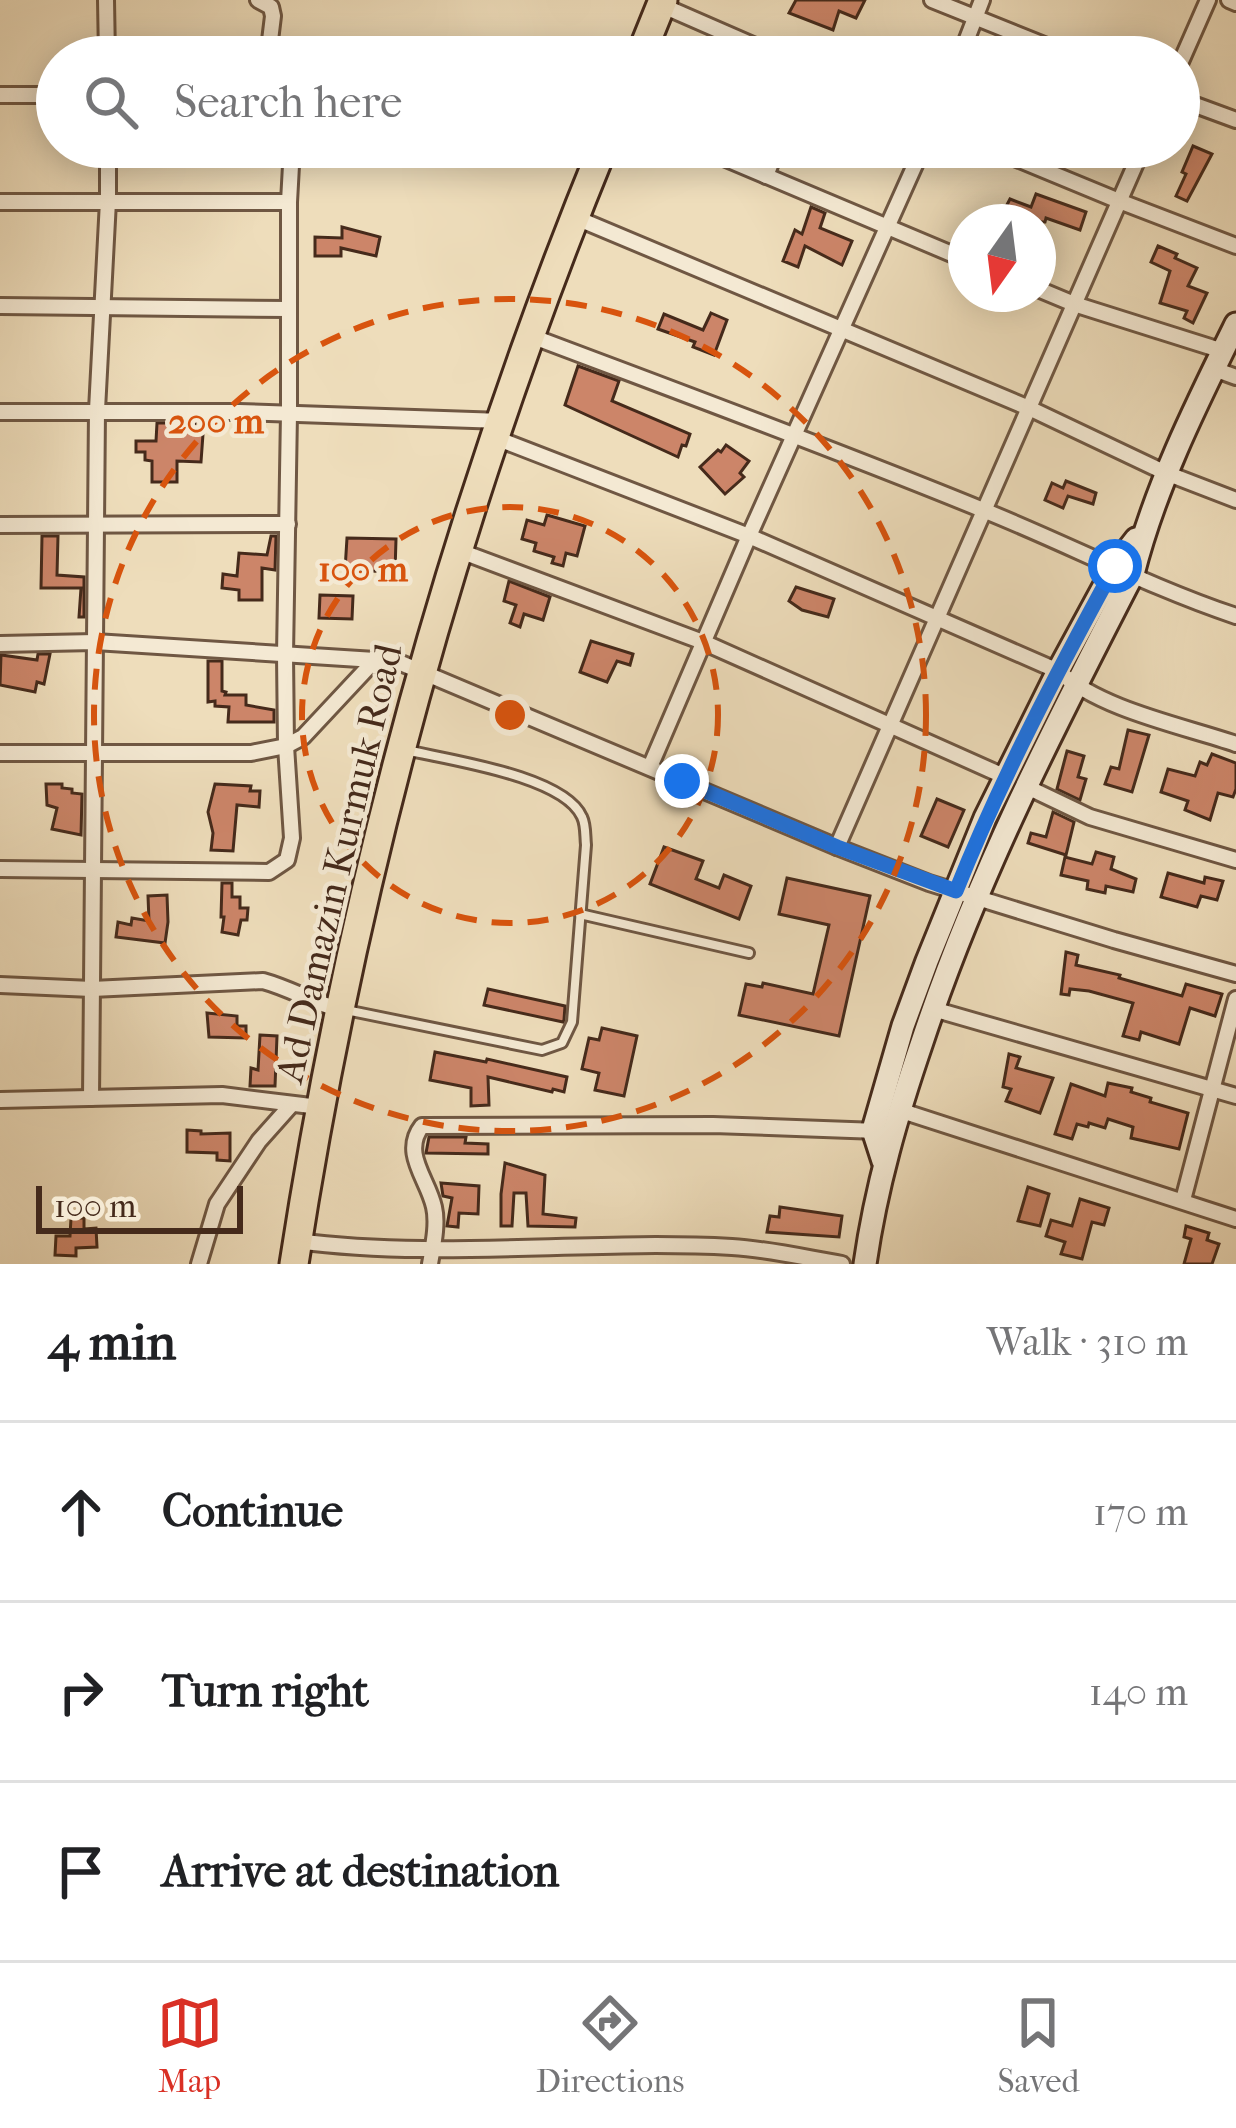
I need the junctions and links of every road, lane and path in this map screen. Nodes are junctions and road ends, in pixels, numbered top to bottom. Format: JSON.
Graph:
{"nodes":[{"id":1,"x":106,"y":0,"type":"edge"},
{"id":2,"x":258,"y":0,"type":"edge"},
{"id":3,"x":932,"y":0,"type":"edge"},
{"id":4,"x":982,"y":0,"type":"edge"},
{"id":5,"x":1208,"y":0,"type":"edge"},
{"id":6,"x":662,"y":2,"type":"edge"},
{"id":7,"x":975,"y":17,"type":"junction"},
{"id":8,"x":107,"y":36,"type":"edge"},
{"id":9,"x":271,"y":36,"type":"edge"},
{"id":10,"x":648,"y":36,"type":"edge"},
{"id":11,"x":735,"y":36,"type":"edge"},
{"id":12,"x":968,"y":36,"type":"edge"},
{"id":13,"x":1022,"y":36,"type":"edge"},
{"id":14,"x":1192,"y":36,"type":"edge"},
{"id":15,"x":0,"y":95,"type":"edge"},
{"id":16,"x":36,"y":95,"type":"edge"},
{"id":17,"x":1200,"y":107,"type":"edge"},
{"id":18,"x":1236,"y":120,"type":"edge"},
{"id":19,"x":108,"y":168,"type":"edge"},
{"id":20,"x":291,"y":168,"type":"edge"},
{"id":21,"x":594,"y":168,"type":"edge"},
{"id":22,"x":747,"y":168,"type":"edge"},
{"id":23,"x":769,"y":168,"type":"edge"},
{"id":24,"x":914,"y":168,"type":"edge"},
{"id":25,"x":1038,"y":168,"type":"edge"},
{"id":26,"x":1134,"y":168,"type":"edge"},
{"id":27,"x":766,"y":176,"type":"junction"},
{"id":28,"x":108,"y":201,"type":"junction"},
{"id":29,"x":0,"y":202,"type":"edge"},
{"id":30,"x":289,"y":202,"type":"junction"},
{"id":31,"x":1119,"y":202,"type":"junction"},
{"id":32,"x":574,"y":217,"type":"junction"},
{"id":33,"x":887,"y":227,"type":"junction"},
{"id":34,"x":1236,"y":246,"type":"edge"},
{"id":35,"x":948,"y":252,"type":"edge"},
{"id":36,"x":1056,"y":297,"type":"edge"},
{"id":37,"x":1074,"y":304,"type":"junction"},
{"id":38,"x":0,"y":306,"type":"edge"},
{"id":39,"x":102,"y":308,"type":"junction"},
{"id":40,"x":287,"y":309,"type":"junction"},
{"id":41,"x":1236,"y":325,"type":"edge"},
{"id":42,"x":841,"y":330,"type":"junction"},
{"id":43,"x":531,"y":336,"type":"junction"},
{"id":44,"x":1224,"y":366,"type":"edge"},
{"id":45,"x":1029,"y":407,"type":"junction"},
{"id":46,"x":97,"y":410,"type":"junction"},
{"id":47,"x":0,"y":412,"type":"edge"},
{"id":48,"x":289,"y":413,"type":"junction"},
{"id":49,"x":499,"y":429,"type":"junction"},
{"id":50,"x":794,"y":436,"type":"junction"},
{"id":51,"x":1166,"y":473,"type":"junction"},
{"id":52,"x":1236,"y":500,"type":"edge"},
{"id":53,"x":984,"y":510,"type":"junction"},
{"id":54,"x":96,"y":523,"type":"junction"},
{"id":55,"x":288,"y":524,"type":"junction"},
{"id":56,"x":0,"y":526,"type":"edge"},
{"id":57,"x":749,"y":536,"type":"junction"},
{"id":58,"x":460,"y":551,"type":"junction"},
{"id":59,"x":1124,"y":570,"type":"junction"},
{"id":60,"x":1236,"y":616,"type":"edge"},
{"id":61,"x":937,"y":618,"type":"junction"},
{"id":62,"x":704,"y":642,"type":"junction"},
{"id":63,"x":95,"y":643,"type":"junction"},
{"id":64,"x":0,"y":644,"type":"edge"},
{"id":65,"x":284,"y":655,"type":"junction"},
{"id":66,"x":375,"y":660,"type":"junction"},
{"id":67,"x":421,"y":671,"type":"junction"},
{"id":68,"x":1066,"y":679,"type":"junction"},
{"id":69,"x":890,"y":725,"type":"junction"},
{"id":70,"x":1236,"y":744,"type":"edge"},
{"id":71,"x":286,"y":746,"type":"junction"},
{"id":72,"x":400,"y":748,"type":"junction"},
{"id":73,"x":0,"y":753,"type":"edge"},
{"id":74,"x":94,"y":754,"type":"junction"},
{"id":75,"x":650,"y":767,"type":"junction"},
{"id":76,"x":1016,"y":782,"type":"junction"},
{"id":77,"x":837,"y":847,"type":"junction"},
{"id":78,"x":1236,"y":860,"type":"edge"},
{"id":79,"x":0,"y":869,"type":"edge"},
{"id":80,"x":93,"y":870,"type":"junction"},
{"id":81,"x":965,"y":894,"type":"junction"},
{"id":82,"x":580,"y":914,"type":"junction"},
{"id":83,"x":749,"y":953,"type":"dead end"},
{"id":84,"x":1236,"y":974,"type":"edge"},
{"id":85,"x":0,"y":985,"type":"edge"},
{"id":86,"x":92,"y":989,"type":"junction"},
{"id":87,"x":1236,"y":999,"type":"edge"},
{"id":88,"x":338,"y":1009,"type":"junction"},
{"id":89,"x":933,"y":1009,"type":"junction"},
{"id":90,"x":1212,"y":1090,"type":"junction"},
{"id":91,"x":1236,"y":1096,"type":"edge"},
{"id":92,"x":91,"y":1099,"type":"junction"},
{"id":93,"x":0,"y":1100,"type":"edge"},
{"id":94,"x":306,"y":1106,"type":"junction"},
{"id":95,"x":899,"y":1111,"type":"junction"},
{"id":96,"x":882,"y":1133,"type":"junction"},
{"id":97,"x":1183,"y":1200,"type":"junction"},
{"id":98,"x":1236,"y":1219,"type":"edge"},
{"id":99,"x":296,"y":1253,"type":"edge"},
{"id":100,"x":431,"y":1258,"type":"edge"},
{"id":101,"x":199,"y":1264,"type":"edge"},
{"id":102,"x":842,"y":1264,"type":"edge"},
{"id":103,"x":866,"y":1264,"type":"edge"}],
"edges":[{"from":1,"to":8,"type":"street"},
{"from":2,"to":9,"type":"street"},
{"from":3,"to":7,"type":"street"},
{"from":4,"to":7,"type":"street"},
{"from":5,"to":14,"type":"street"},
{"from":6,"to":10,"type":"highway"},
{"from":6,"to":11,"type":"street"},
{"from":7,"to":12,"type":"street"},
{"from":7,"to":13,"type":"street"},
{"from":15,"to":16,"type":"street"},
{"from":17,"to":18,"type":"street"},
{"from":19,"to":28,"type":"street"},
{"from":20,"to":30,"type":"street"},
{"from":21,"to":32,"type":"highway","name":"Ad Damazin Kurmuk Road"},
{"from":22,"to":27,"type":"street"},
{"from":23,"to":27,"type":"street"},
{"from":24,"to":33,"type":"street"},
{"from":25,"to":31,"type":"street"},
{"from":26,"to":31,"type":"street"},
{"from":27,"to":33,"type":"street"},
{"from":28,"to":29,"type":"street"},
{"from":28,"to":30,"type":"street"},
{"from":28,"to":39,"type":"street"},
{"from":30,"to":40,"type":"street"},
{"from":31,"to":34,"type":"street"},
{"from":31,"to":37,"type":"street"},
{"from":32,"to":42,"type":"street"},
{"from":32,"to":43,"type":"highway","name":"Ad Damazin Kurmuk Road"},
{"from":33,"to":35,"type":"street"},
{"from":33,"to":42,"type":"street"},
{"from":36,"to":37,"type":"street"},
{"from":37,"to":44,"type":"street"},
{"from":37,"to":45,"type":"street"},
{"from":38,"to":39,"type":"street"},
{"from":39,"to":40,"type":"street"},
{"from":39,"to":46,"type":"street"},
{"from":40,"to":48,"type":"street"},
{"from":41,"to":44,"type":"street"},
{"from":42,"to":45,"type":"street"},
{"from":42,"to":50,"type":"street"},
{"from":43,"to":49,"type":"highway","name":"Ad Damazin Kurmuk Road"},
{"from":43,"to":50,"type":"street"},
{"from":44,"to":51,"type":"street"},
{"from":45,"to":51,"type":"street"},
{"from":45,"to":53,"type":"street"},
{"from":46,"to":47,"type":"street"},
{"from":46,"to":48,"type":"street"},
{"from":46,"to":54,"type":"street"},
{"from":48,"to":49,"type":"street"},
{"from":48,"to":55,"type":"street"},
{"from":49,"to":57,"type":"street"},
{"from":49,"to":58,"type":"highway","name":"Ad Damazin Kurmuk Road"},
{"from":50,"to":53,"type":"street"},
{"from":50,"to":57,"type":"street"},
{"from":51,"to":52,"type":"street"},
{"from":51,"to":59,"type":"street"},
{"from":53,"to":59,"type":"street"},
{"from":53,"to":61,"type":"street"},
{"from":54,"to":55,"type":"street"},
{"from":54,"to":56,"type":"street"},
{"from":54,"to":63,"type":"street"},
{"from":55,"to":65,"type":"street"},
{"from":57,"to":61,"type":"street"},
{"from":57,"to":62,"type":"street"},
{"from":58,"to":62,"type":"street"},
{"from":58,"to":67,"type":"highway","name":"Ad Damazin Kurmuk Road"},
{"from":59,"to":60,"type":"street"},
{"from":59,"to":68,"type":"street"},
{"from":61,"to":68,"type":"street"},
{"from":61,"to":69,"type":"street"},
{"from":62,"to":69,"type":"street"},
{"from":62,"to":75,"type":"street"},
{"from":63,"to":64,"type":"street"},
{"from":63,"to":65,"type":"street"},
{"from":63,"to":74,"type":"street"},
{"from":65,"to":66,"type":"street"},
{"from":65,"to":71,"type":"street"},
{"from":66,"to":67,"type":"street"},
{"from":66,"to":71,"type":"street"},
{"from":67,"to":72,"type":"highway","name":"Ad Damazin Kurmuk Road"},
{"from":67,"to":75,"type":"street"},
{"from":68,"to":70,"type":"street"},
{"from":68,"to":76,"type":"street"},
{"from":69,"to":76,"type":"street"},
{"from":69,"to":77,"type":"street"},
{"from":71,"to":74,"type":"street"},
{"from":71,"to":80,"type":"street"},
{"from":72,"to":82,"type":"lane"},
{"from":72,"to":88,"type":"highway","name":"Ad Damazin Kurmuk Road"},
{"from":73,"to":74,"type":"street"},
{"from":74,"to":80,"type":"street"},
{"from":75,"to":77,"type":"street"},
{"from":76,"to":78,"type":"street"},
{"from":76,"to":81,"type":"street"},
{"from":77,"to":81,"type":"street"},
{"from":79,"to":80,"type":"street"},
{"from":80,"to":86,"type":"street"},
{"from":81,"to":84,"type":"street"},
{"from":81,"to":89,"type":"street"},
{"from":81,"to":96,"type":"street"},
{"from":82,"to":83,"type":"lane"},
{"from":82,"to":88,"type":"lane"},
{"from":85,"to":86,"type":"street"},
{"from":86,"to":88,"type":"street"},
{"from":86,"to":92,"type":"street"},
{"from":87,"to":90,"type":"street"},
{"from":88,"to":94,"type":"highway","name":"Ad Damazin Kurmuk Road"},
{"from":89,"to":90,"type":"street"},
{"from":89,"to":95,"type":"street"},
{"from":90,"to":91,"type":"street"},
{"from":90,"to":97,"type":"street"},
{"from":92,"to":93,"type":"street"},
{"from":92,"to":94,"type":"street"},
{"from":94,"to":99,"type":"highway","name":"Ad Damazin Kurmuk Road"},
{"from":94,"to":101,"type":"street"},
{"from":95,"to":96,"type":"street"},
{"from":95,"to":97,"type":"street"},
{"from":96,"to":100,"type":"street"},
{"from":96,"to":103,"type":"street"},
{"from":97,"to":98,"type":"street"},
{"from":99,"to":100,"type":"street"},
{"from":100,"to":102,"type":"street"}]}
